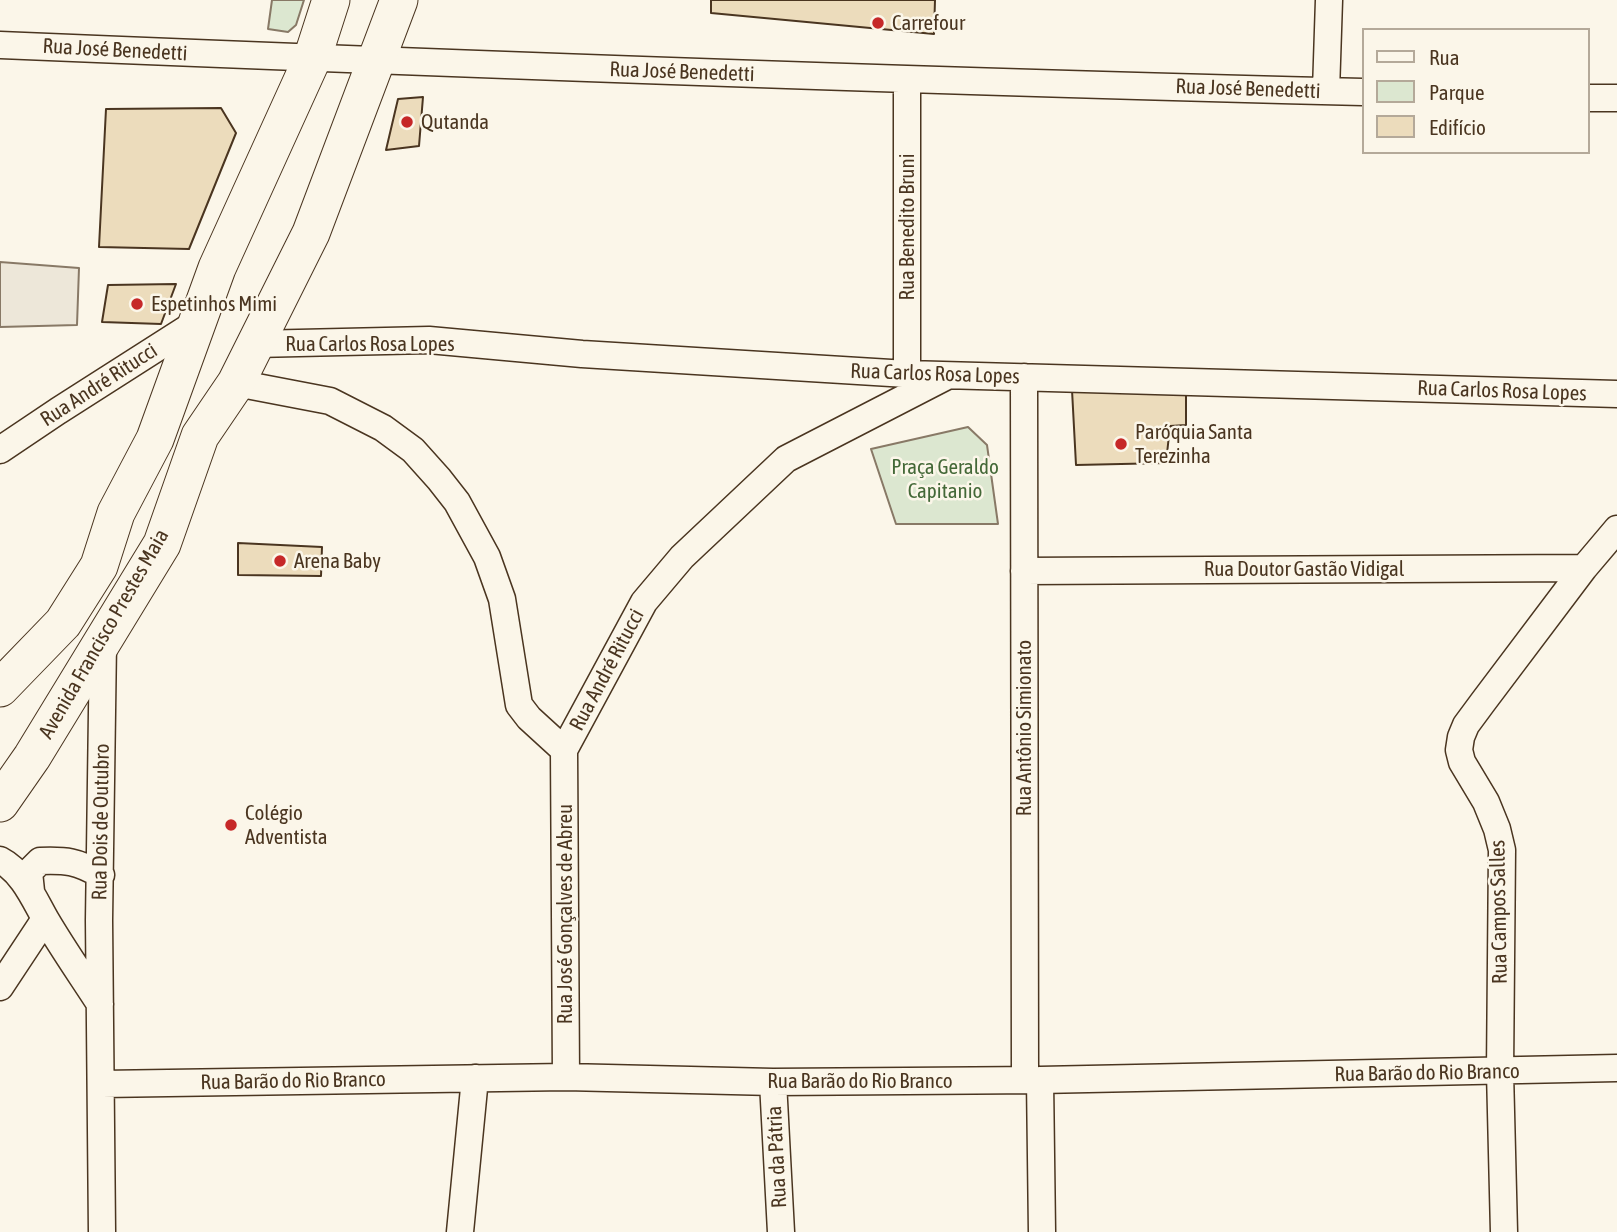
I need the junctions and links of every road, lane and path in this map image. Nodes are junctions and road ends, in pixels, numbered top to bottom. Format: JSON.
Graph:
{"nodes":[{"id":1,"x":331,"y":0,"type":"edge"},
{"id":2,"x":399,"y":0,"type":"edge"},
{"id":3,"x":1329,"y":0,"type":"edge"},
{"id":4,"x":0,"y":45,"type":"edge"},
{"id":5,"x":312,"y":59,"type":"junction"},
{"id":6,"x":377,"y":60,"type":"junction"},
{"id":7,"x":907,"y":80,"type":"junction"},
{"id":8,"x":1326,"y":91,"type":"junction"},
{"id":9,"x":1362,"y":92,"type":"edge"},
{"id":10,"x":1589,"y":97,"type":"edge"},
{"id":11,"x":1617,"y":98,"type":"edge"},
{"id":12,"x":200,"y":321,"type":"junction"},
{"id":13,"x":255,"y":344,"type":"junction"},
{"id":14,"x":908,"y":374,"type":"junction"},
{"id":15,"x":948,"y":376,"type":"junction"},
{"id":16,"x":1024,"y":377,"type":"junction"},
{"id":17,"x":236,"y":383,"type":"junction"},
{"id":18,"x":1617,"y":394,"type":"edge"},
{"id":19,"x":0,"y":450,"type":"edge"},
{"id":20,"x":1617,"y":529,"type":"edge"},
{"id":21,"x":1584,"y":568,"type":"junction"},
{"id":22,"x":1024,"y":571,"type":"junction"},
{"id":23,"x":103,"y":640,"type":"junction"},
{"id":24,"x":0,"y":688,"type":"edge"},
{"id":25,"x":564,"y":750,"type":"junction"},
{"id":26,"x":0,"y":803,"type":"edge"},
{"id":27,"x":0,"y":860,"type":"edge"},
{"id":28,"x":101,"y":875,"type":"junction"},
{"id":29,"x":31,"y":891,"type":"junction"},
{"id":30,"x":45,"y":919,"type":"junction"},
{"id":31,"x":99,"y":920,"type":"junction"},
{"id":32,"x":63,"y":946,"type":"junction"},
{"id":33,"x":0,"y":987,"type":"edge"},
{"id":34,"x":100,"y":1004,"type":"junction"},
{"id":35,"x":1617,"y":1068,"type":"edge"},
{"id":36,"x":1500,"y":1072,"type":"junction"},
{"id":37,"x":566,"y":1077,"type":"junction"},
{"id":38,"x":475,"y":1078,"type":"junction"},
{"id":39,"x":1032,"y":1080,"type":"junction"},
{"id":40,"x":773,"y":1082,"type":"junction"},
{"id":41,"x":102,"y":1084,"type":"junction"},
{"id":42,"x":102,"y":1232,"type":"edge"},
{"id":43,"x":460,"y":1232,"type":"edge"},
{"id":44,"x":781,"y":1232,"type":"edge"},
{"id":45,"x":1042,"y":1232,"type":"edge"},
{"id":46,"x":1504,"y":1232,"type":"edge"}],
"edges":[{"from":1,"to":5,"type":"main road","name":"Avenida Francisco Prestes Maia"},
{"from":2,"to":6,"type":"main road","name":"Avenida Francisco Prestes Maia"},
{"from":3,"to":8,"type":"street"},
{"from":4,"to":5,"type":"street","name":"Rua José Benedetti"},
{"from":5,"to":6,"type":"street","name":"Rua José Benedetti"},
{"from":5,"to":12,"type":"main road","name":"Avenida Francisco Prestes Maia"},
{"from":6,"to":7,"type":"street","name":"Rua José Benedetti"},
{"from":6,"to":13,"type":"main road","name":"Avenida Francisco Prestes Maia"},
{"from":7,"to":8,"type":"street","name":"Rua José Benedetti"},
{"from":7,"to":14,"type":"street","name":"Rua Benedito Bruni"},
{"from":8,"to":9,"type":"street","name":"Rua José Benedetti"},
{"from":10,"to":11,"type":"street"},
{"from":12,"to":19,"type":"street","name":"Rua André Ritucci"},
{"from":12,"to":24,"type":"main road","name":"Avenida Francisco Prestes Maia"},
{"from":13,"to":14,"type":"street","name":"Rua Carlos Rosa Lopes"},
{"from":13,"to":17,"type":"main road","name":"Avenida Francisco Prestes Maia"},
{"from":14,"to":15,"type":"street","name":"Rua Carlos Rosa Lopes"},
{"from":15,"to":16,"type":"street","name":"Rua Carlos Rosa Lopes"},
{"from":15,"to":25,"type":"street","name":"Rua André Ritucci"},
{"from":16,"to":18,"type":"street","name":"Rua Carlos Rosa Lopes"},
{"from":16,"to":22,"type":"street","name":"Rua Antônio Simionato"},
{"from":17,"to":23,"type":"main road","name":"Avenida Francisco Prestes Maia"},
{"from":17,"to":25,"type":"street","name":"Rua André Ritucci"},
{"from":20,"to":21,"type":"street","name":"Rua Campos Salles"},
{"from":21,"to":22,"type":"street","name":"Rua Doutor Gastão Vidigal"},
{"from":21,"to":36,"type":"street","name":"Rua Campos Salles"},
{"from":22,"to":39,"type":"street","name":"Rua Antônio Simionato"},
{"from":23,"to":26,"type":"main road","name":"Avenida Francisco Prestes Maia"},
{"from":23,"to":28,"type":"street","name":"Rua Dois de Outubro"},
{"from":25,"to":37,"type":"street","name":"Rua José Gonçalves de Abreu"},
{"from":27,"to":29,"type":"street"},
{"from":28,"to":29,"type":"street"},
{"from":28,"to":31,"type":"street","name":"Rua Dois de Outubro"},
{"from":29,"to":30,"type":"street"},
{"from":30,"to":32,"type":"street"},
{"from":30,"to":33,"type":"street"},
{"from":31,"to":32,"type":"street"},
{"from":31,"to":34,"type":"street","name":"Rua Dois de Outubro"},
{"from":32,"to":34,"type":"street"},
{"from":34,"to":41,"type":"street","name":"Rua Dois de Outubro"},
{"from":35,"to":36,"type":"street","name":"Rua Barão do Rio Branco"},
{"from":36,"to":39,"type":"street","name":"Rua Barão do Rio Branco"},
{"from":36,"to":46,"type":"street","name":"Rua Campos Salles"},
{"from":37,"to":38,"type":"street","name":"Rua Barão do Rio Branco"},
{"from":37,"to":40,"type":"street","name":"Rua Barão do Rio Branco"},
{"from":38,"to":41,"type":"street","name":"Rua Barão do Rio Branco"},
{"from":38,"to":43,"type":"street"},
{"from":39,"to":40,"type":"street","name":"Rua Barão do Rio Branco"},
{"from":39,"to":45,"type":"street","name":"Rua Antônio Simionato"},
{"from":40,"to":44,"type":"street","name":"Rua da Pátria"},
{"from":41,"to":42,"type":"street","name":"Rua Dois de Outubro"}]}
